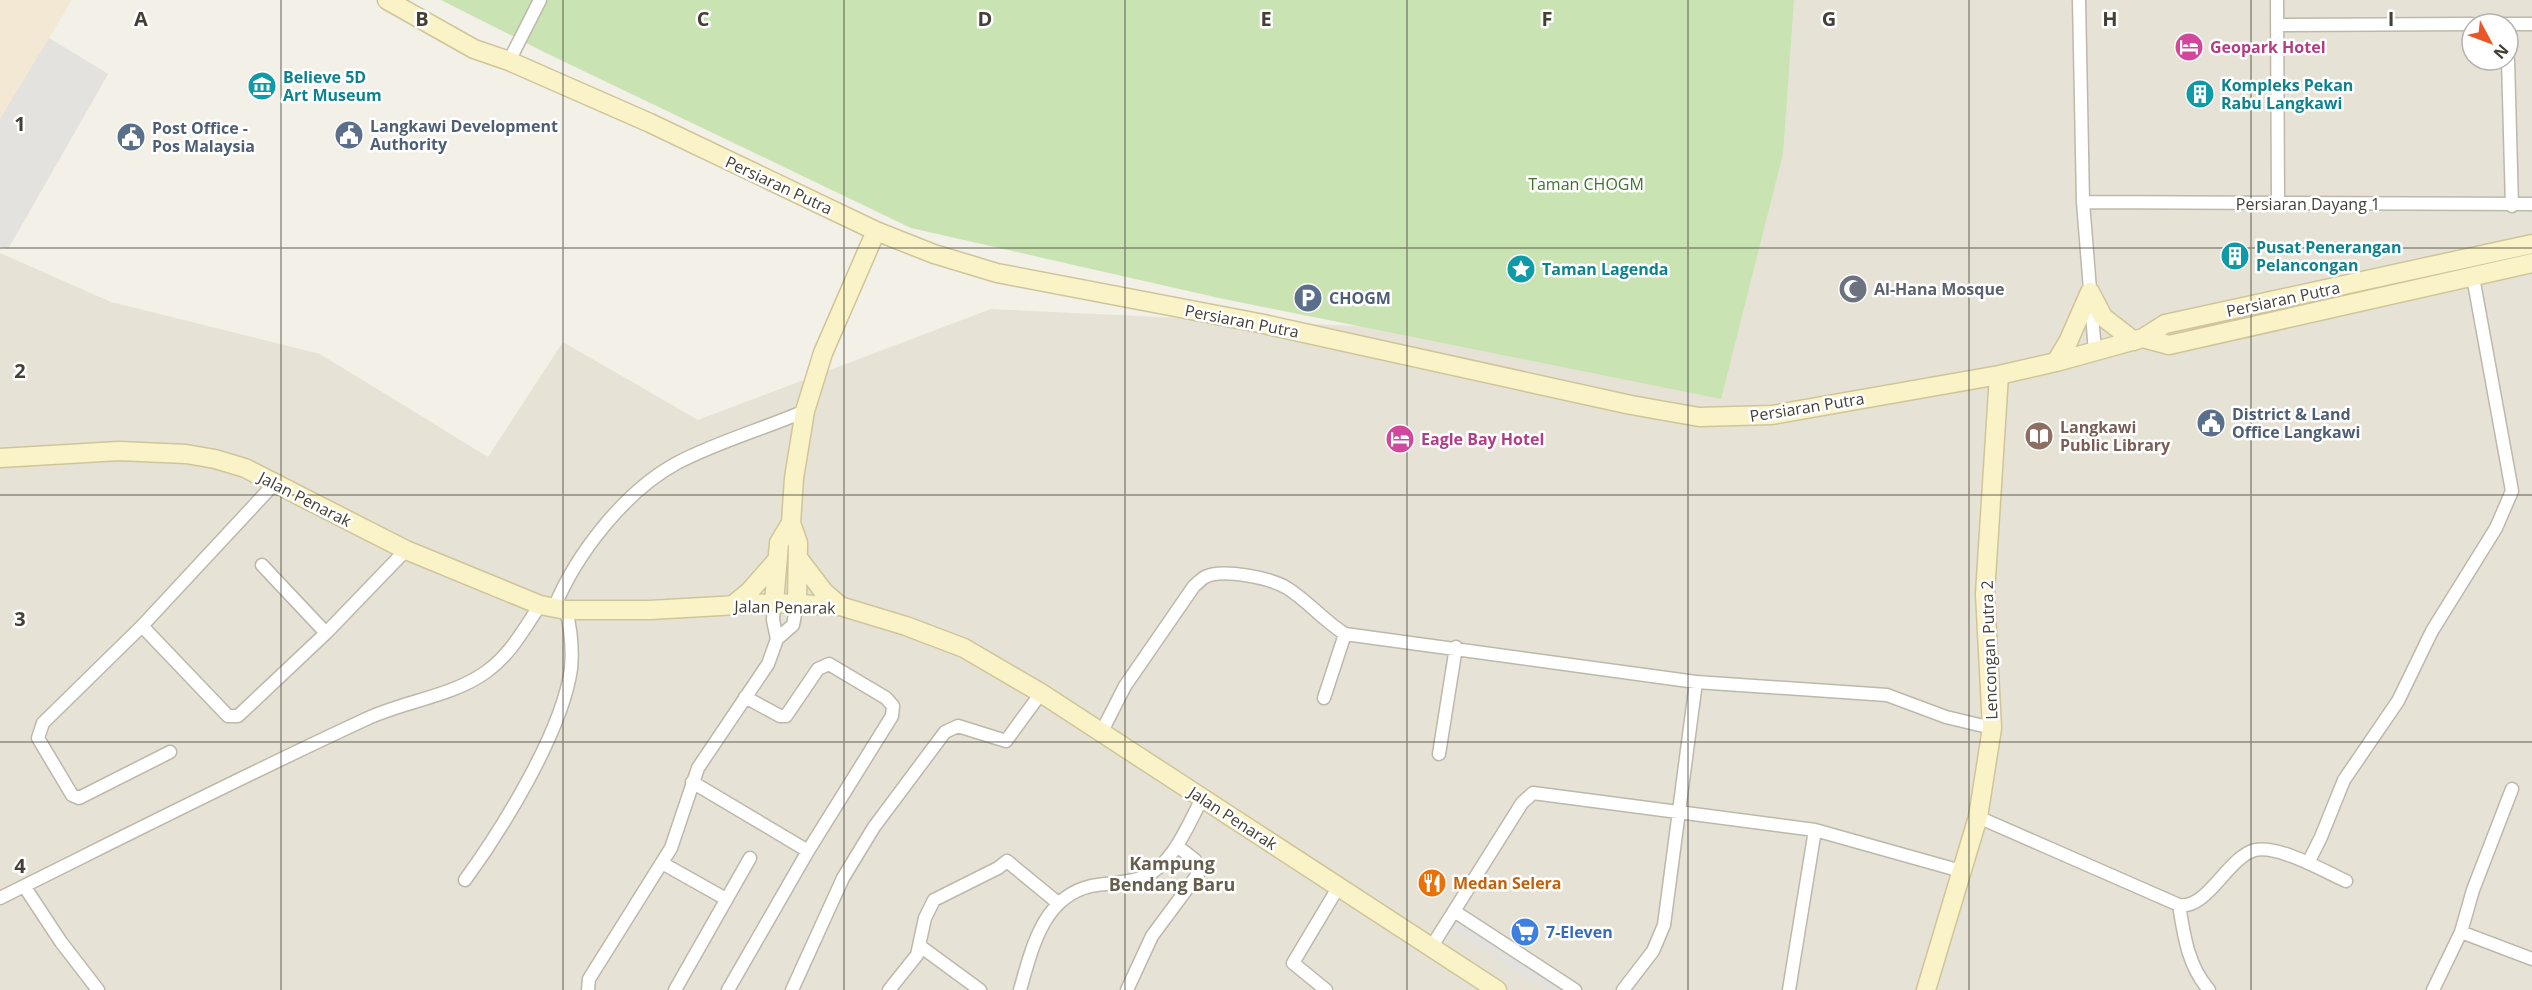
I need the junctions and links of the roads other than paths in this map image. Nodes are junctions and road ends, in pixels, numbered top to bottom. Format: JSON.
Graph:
{"nodes":[{"id":1,"x":387,"y":0,"type":"edge"},
{"id":2,"x":540,"y":0,"type":"edge"},
{"id":3,"x":2079,"y":0,"type":"edge"},
{"id":4,"x":2277,"y":0,"type":"edge"},
{"id":5,"x":2460,"y":24,"type":"edge"},
{"id":6,"x":2277,"y":25,"type":"junction"},
{"id":7,"x":509,"y":60,"type":"junction"},
{"id":8,"x":2508,"y":72,"type":"edge"},
{"id":9,"x":2083,"y":202,"type":"junction"},
{"id":10,"x":2278,"y":204,"type":"junction"},
{"id":11,"x":2532,"y":204,"type":"edge"},
{"id":12,"x":2512,"y":206,"type":"junction"},
{"id":13,"x":876,"y":231,"type":"junction"},
{"id":14,"x":2532,"y":244,"type":"edge"},
{"id":15,"x":2532,"y":263,"type":"edge"},
{"id":16,"x":2473,"y":277,"type":"junction"},
{"id":17,"x":2090,"y":292,"type":"junction"},
{"id":18,"x":2138,"y":340,"type":"junction"},
{"id":19,"x":2095,"y":352,"type":"junction"},
{"id":20,"x":2056,"y":362,"type":"junction"},
{"id":21,"x":1999,"y":375,"type":"junction"},
{"id":22,"x":805,"y":411,"type":"junction"},
{"id":23,"x":0,"y":458,"type":"edge"},
{"id":24,"x":274,"y":483,"type":"junction"},
{"id":25,"x":790,"y":523,"type":"junction"},
{"id":26,"x":406,"y":550,"type":"junction"},
{"id":27,"x":798,"y":558,"type":"junction"},
{"id":28,"x":778,"y":559,"type":"junction"},
{"id":29,"x":262,"y":565,"type":"dead end"},
{"id":30,"x":774,"y":603,"type":"junction"},
{"id":31,"x":797,"y":604,"type":"junction"},
{"id":32,"x":733,"y":605,"type":"junction"},
{"id":33,"x":840,"y":606,"type":"junction"},
{"id":34,"x":553,"y":607,"type":"junction"},
{"id":35,"x":142,"y":626,"type":"junction"},
{"id":36,"x":326,"y":633,"type":"junction"},
{"id":37,"x":1345,"y":634,"type":"junction"},
{"id":38,"x":777,"y":639,"type":"junction"},
{"id":39,"x":1456,"y":647,"type":"junction"},
{"id":40,"x":1696,"y":682,"type":"junction"},
{"id":41,"x":1041,"y":693,"type":"junction"},
{"id":42,"x":745,"y":698,"type":"junction"},
{"id":43,"x":1324,"y":698,"type":"dead end"},
{"id":44,"x":1992,"y":728,"type":"junction"},
{"id":45,"x":1101,"y":733,"type":"junction"},
{"id":46,"x":170,"y":752,"type":"dead end"},
{"id":47,"x":1439,"y":754,"type":"dead end"},
{"id":48,"x":692,"y":782,"type":"junction"},
{"id":49,"x":2512,"y":789,"type":"dead end"},
{"id":50,"x":1202,"y":799,"type":"junction"},
{"id":51,"x":1679,"y":814,"type":"junction"},
{"id":52,"x":1978,"y":817,"type":"junction"},
{"id":53,"x":1815,"y":830,"type":"junction"},
{"id":54,"x":1177,"y":846,"type":"junction"},
{"id":55,"x":808,"y":851,"type":"junction"},
{"id":56,"x":750,"y":858,"type":"dead end"},
{"id":57,"x":662,"y":863,"type":"junction"},
{"id":58,"x":2308,"y":863,"type":"junction"},
{"id":59,"x":1961,"y":871,"type":"junction"},
{"id":60,"x":465,"y":880,"type":"dead end"},
{"id":61,"x":2346,"y":881,"type":"dead end"},
{"id":62,"x":24,"y":886,"type":"junction"},
{"id":63,"x":1339,"y":886,"type":"junction"},
{"id":64,"x":0,"y":898,"type":"edge"},
{"id":65,"x":726,"y":899,"type":"junction"},
{"id":66,"x":1058,"y":903,"type":"junction"},
{"id":67,"x":2180,"y":905,"type":"junction"},
{"id":68,"x":1454,"y":911,"type":"junction"},
{"id":69,"x":2462,"y":932,"type":"junction"},
{"id":70,"x":920,"y":946,"type":"junction"},
{"id":71,"x":1432,"y":946,"type":"junction"},
{"id":72,"x":2532,"y":959,"type":"edge"},
{"id":73,"x":98,"y":990,"type":"edge"},
{"id":74,"x":588,"y":990,"type":"edge"},
{"id":75,"x":675,"y":990,"type":"edge"},
{"id":76,"x":728,"y":990,"type":"edge"},
{"id":77,"x":792,"y":990,"type":"edge"},
{"id":78,"x":890,"y":990,"type":"edge"},
{"id":79,"x":980,"y":990,"type":"edge"},
{"id":80,"x":1020,"y":990,"type":"edge"},
{"id":81,"x":1127,"y":990,"type":"edge"},
{"id":82,"x":1326,"y":990,"type":"edge"},
{"id":83,"x":1497,"y":990,"type":"edge"},
{"id":84,"x":1575,"y":990,"type":"edge"},
{"id":85,"x":1623,"y":990,"type":"edge"},
{"id":86,"x":1789,"y":990,"type":"edge"},
{"id":87,"x":1926,"y":990,"type":"edge"},
{"id":88,"x":2210,"y":990,"type":"edge"},
{"id":89,"x":2433,"y":990,"type":"edge"}],
"edges":[{"from":1,"to":7,"type":"main road","name":"Persiaran Putra"},
{"from":2,"to":7,"type":"street"},
{"from":3,"to":9,"type":"street"},
{"from":4,"to":6,"type":"street"},
{"from":5,"to":6,"type":"street"},
{"from":6,"to":10,"type":"street"},
{"from":7,"to":13,"type":"main road","name":"Persiaran Putra"},
{"from":8,"to":12,"type":"street"},
{"from":9,"to":10,"type":"street","name":"Persiaran Dayang 1"},
{"from":9,"to":17,"type":"street"},
{"from":10,"to":12,"type":"street","name":"Persiaran Dayang 1"},
{"from":11,"to":12,"type":"street","name":"Persiaran Dayang 1"},
{"from":13,"to":21,"type":"main road","name":"Persiaran Putra"},
{"from":13,"to":22,"type":"main road"},
{"from":14,"to":18,"type":"main road","name":"Persiaran Putra"},
{"from":15,"to":16,"type":"main road","name":"Persiaran Putra"},
{"from":16,"to":18,"type":"main road","name":"Persiaran Putra"},
{"from":16,"to":58,"type":"street"},
{"from":17,"to":18,"type":"main road"},
{"from":17,"to":19,"type":"street"},
{"from":17,"to":20,"type":"main road"},
{"from":18,"to":19,"type":"main road","name":"Persiaran Putra"},
{"from":19,"to":20,"type":"main road","name":"Persiaran Putra"},
{"from":20,"to":21,"type":"main road","name":"Persiaran Putra"},
{"from":21,"to":44,"type":"main road","name":"Lencongan Putra 2"},
{"from":22,"to":25,"type":"main road"},
{"from":22,"to":34,"type":"street"},
{"from":23,"to":24,"type":"main road","name":"Jalan Penarak"},
{"from":24,"to":26,"type":"main road","name":"Jalan Penarak"},
{"from":24,"to":35,"type":"street"},
{"from":25,"to":27,"type":"main road"},
{"from":25,"to":28,"type":"main road"},
{"from":26,"to":34,"type":"main road","name":"Jalan Penarak"},
{"from":26,"to":36,"type":"street"},
{"from":27,"to":31,"type":"main road"},
{"from":27,"to":33,"type":"main road"},
{"from":28,"to":30,"type":"main road"},
{"from":28,"to":32,"type":"main road"},
{"from":29,"to":36,"type":"street"},
{"from":30,"to":31,"type":"main road","name":"Jalan Penarak"},
{"from":30,"to":32,"type":"main road","name":"Jalan Penarak"},
{"from":30,"to":38,"type":"street"},
{"from":31,"to":33,"type":"main road","name":"Jalan Penarak"},
{"from":31,"to":38,"type":"street"},
{"from":32,"to":34,"type":"main road","name":"Jalan Penarak"},
{"from":33,"to":41,"type":"main road","name":"Jalan Penarak"},
{"from":34,"to":60,"type":"street"},
{"from":34,"to":62,"type":"street"},
{"from":35,"to":36,"type":"street"},
{"from":35,"to":46,"type":"street"},
{"from":37,"to":39,"type":"street"},
{"from":37,"to":43,"type":"street"},
{"from":37,"to":45,"type":"street"},
{"from":38,"to":42,"type":"street"},
{"from":39,"to":40,"type":"street"},
{"from":39,"to":47,"type":"street"},
{"from":40,"to":44,"type":"street"},
{"from":40,"to":51,"type":"street"},
{"from":41,"to":45,"type":"main road","name":"Jalan Penarak"},
{"from":41,"to":77,"type":"street"},
{"from":42,"to":48,"type":"street"},
{"from":42,"to":55,"type":"street"},
{"from":44,"to":52,"type":"main road","name":"Lencongan Putra 2"},
{"from":45,"to":50,"type":"main road","name":"Jalan Penarak"},
{"from":48,"to":55,"type":"street"},
{"from":48,"to":57,"type":"street"},
{"from":49,"to":69,"type":"street"},
{"from":50,"to":54,"type":"street"},
{"from":50,"to":63,"type":"main road","name":"Jalan Penarak"},
{"from":51,"to":53,"type":"street"},
{"from":51,"to":68,"type":"street"},
{"from":51,"to":85,"type":"street"},
{"from":52,"to":59,"type":"main road","name":"Lencongan Putra 2"},
{"from":52,"to":67,"type":"street"},
{"from":53,"to":59,"type":"street"},
{"from":53,"to":86,"type":"street"},
{"from":54,"to":66,"type":"street"},
{"from":54,"to":81,"type":"street"},
{"from":55,"to":76,"type":"street"},
{"from":56,"to":65,"type":"street"},
{"from":57,"to":65,"type":"street"},
{"from":57,"to":74,"type":"street"},
{"from":58,"to":61,"type":"street"},
{"from":58,"to":67,"type":"street"},
{"from":59,"to":87,"type":"main road","name":"Lencongan Putra 2"},
{"from":62,"to":64,"type":"street"},
{"from":62,"to":73,"type":"street"},
{"from":63,"to":71,"type":"main road","name":"Jalan Penarak"},
{"from":63,"to":82,"type":"street"},
{"from":65,"to":75,"type":"street"},
{"from":66,"to":70,"type":"street"},
{"from":66,"to":80,"type":"street"},
{"from":67,"to":88,"type":"street"},
{"from":68,"to":71,"type":"street"},
{"from":68,"to":84,"type":"street"},
{"from":69,"to":72,"type":"street"},
{"from":69,"to":89,"type":"street"},
{"from":70,"to":78,"type":"street"},
{"from":70,"to":79,"type":"street"},
{"from":71,"to":83,"type":"main road","name":"Jalan Penarak"}]}
